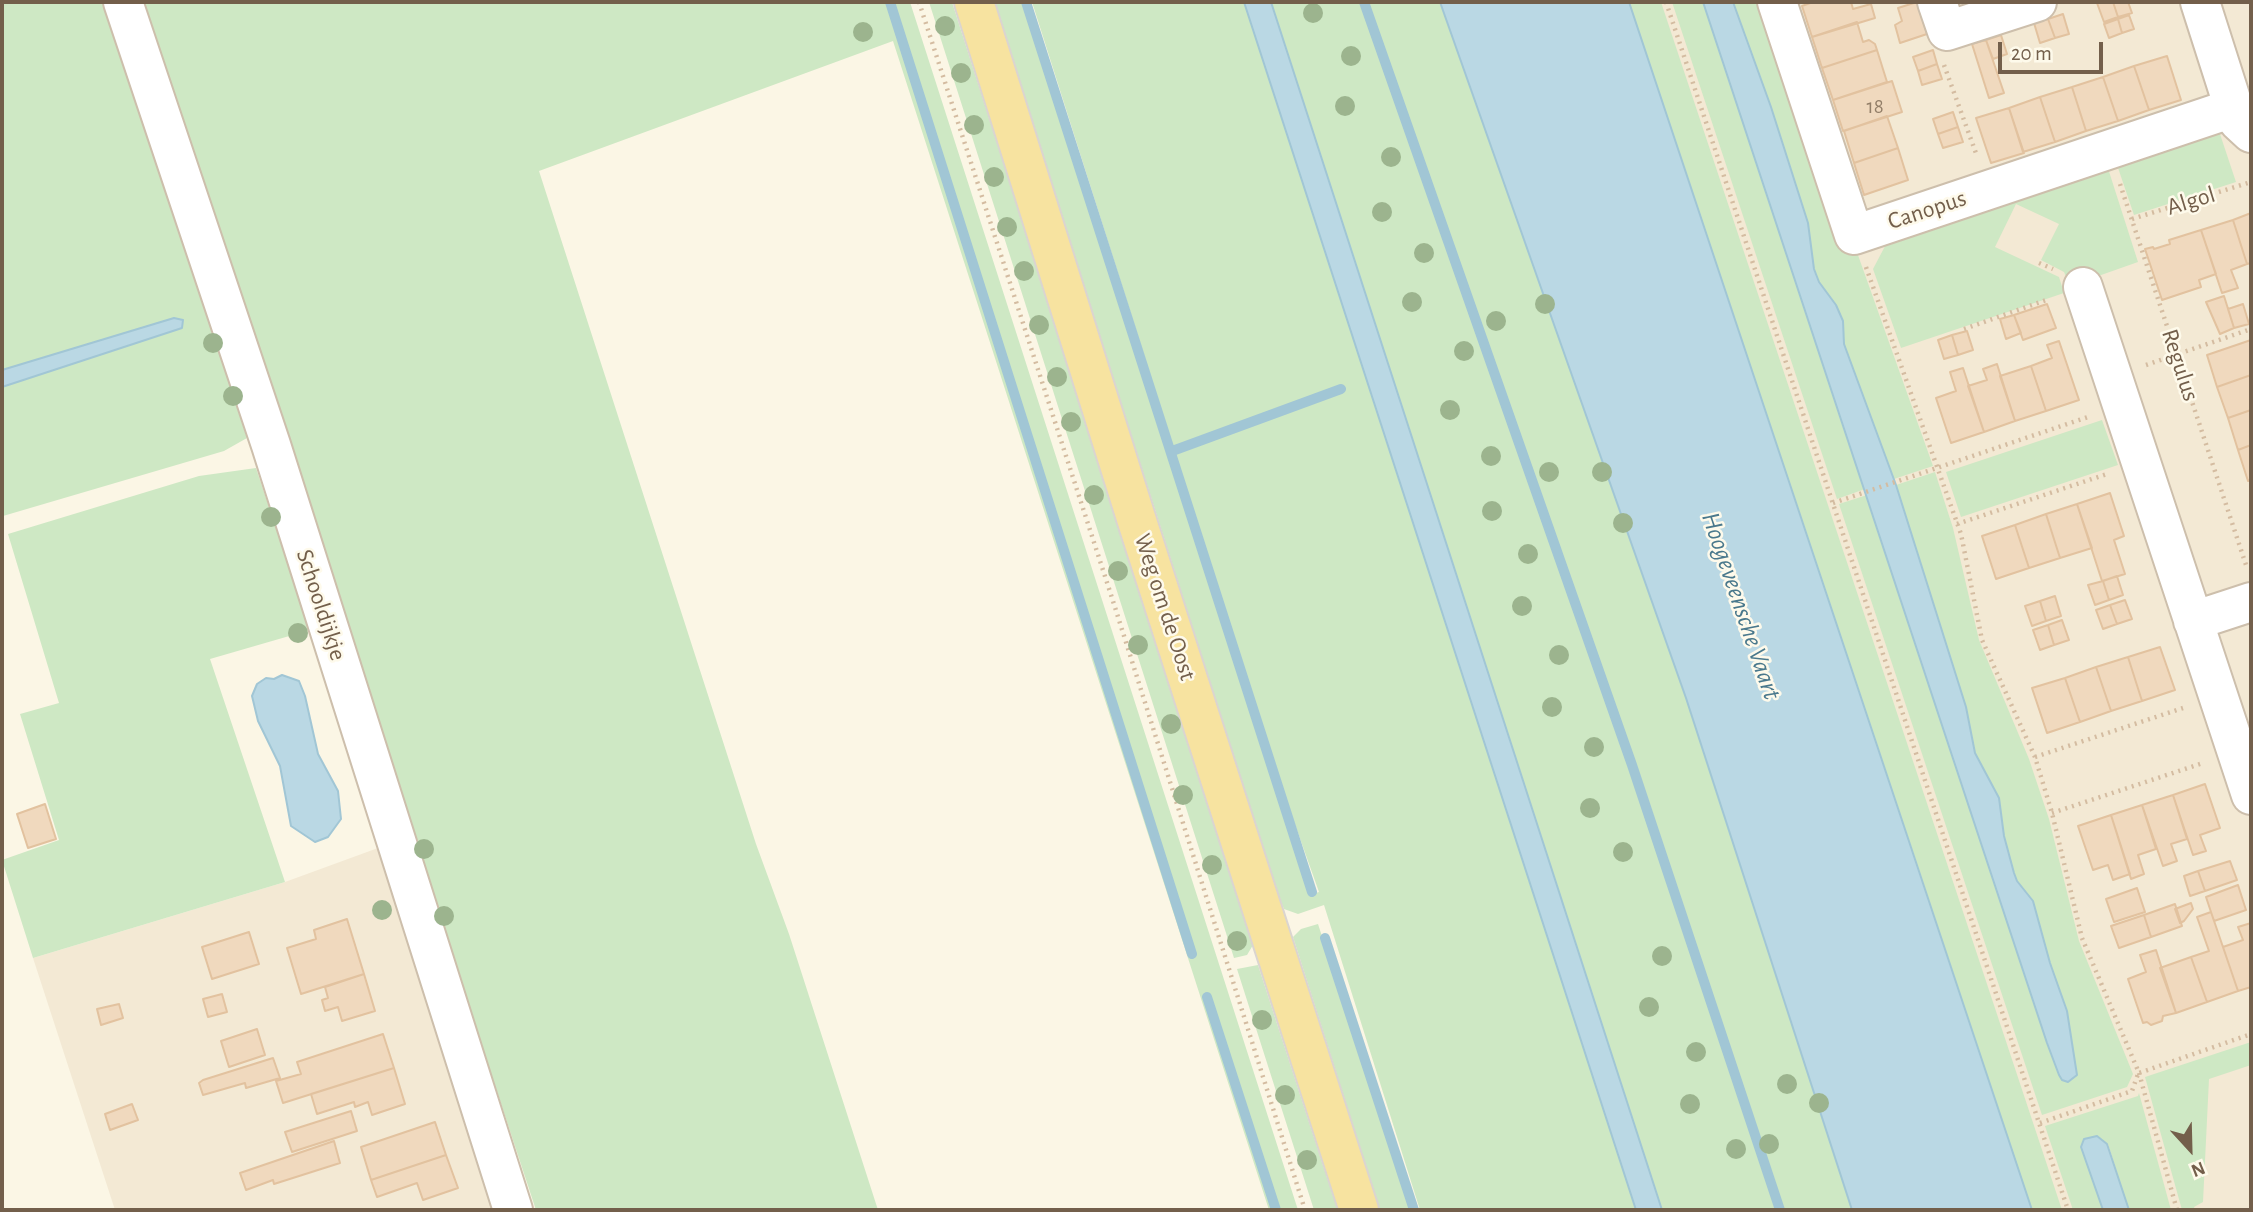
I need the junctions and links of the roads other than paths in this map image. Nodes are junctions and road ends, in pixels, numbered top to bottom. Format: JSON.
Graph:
{"nodes":[{"id":1,"x":123,"y":2,"type":"edge"},
{"id":2,"x":974,"y":2,"type":"edge"},
{"id":3,"x":1777,"y":2,"type":"edge"},
{"id":4,"x":2200,"y":2,"type":"edge"},
{"id":5,"x":2027,"y":3,"type":"edge"},
{"id":6,"x":1942,"y":16,"type":"edge"},
{"id":7,"x":2242,"y":121,"type":"edge"},
{"id":8,"x":2082,"y":287,"type":"road end"},
{"id":9,"x":2251,"y":602,"type":"edge"},
{"id":10,"x":2193,"y":621,"type":"junction"},
{"id":11,"x":2251,"y":795,"type":"edge"},
{"id":12,"x":513,"y":1210,"type":"edge"},
{"id":13,"x":1359,"y":1210,"type":"edge"}],
"edges":[{"from":1,"to":12,"type":"street","name":"Schooldijkje"},
{"from":2,"to":13,"type":"main road","name":"Weg om de Oost"},
{"from":3,"to":7,"type":"street","name":"Canopus"},
{"from":4,"to":7,"type":"street"},
{"from":5,"to":6,"type":"street"},
{"from":8,"to":10,"type":"street"},
{"from":9,"to":10,"type":"street"},
{"from":10,"to":11,"type":"street"}]}
